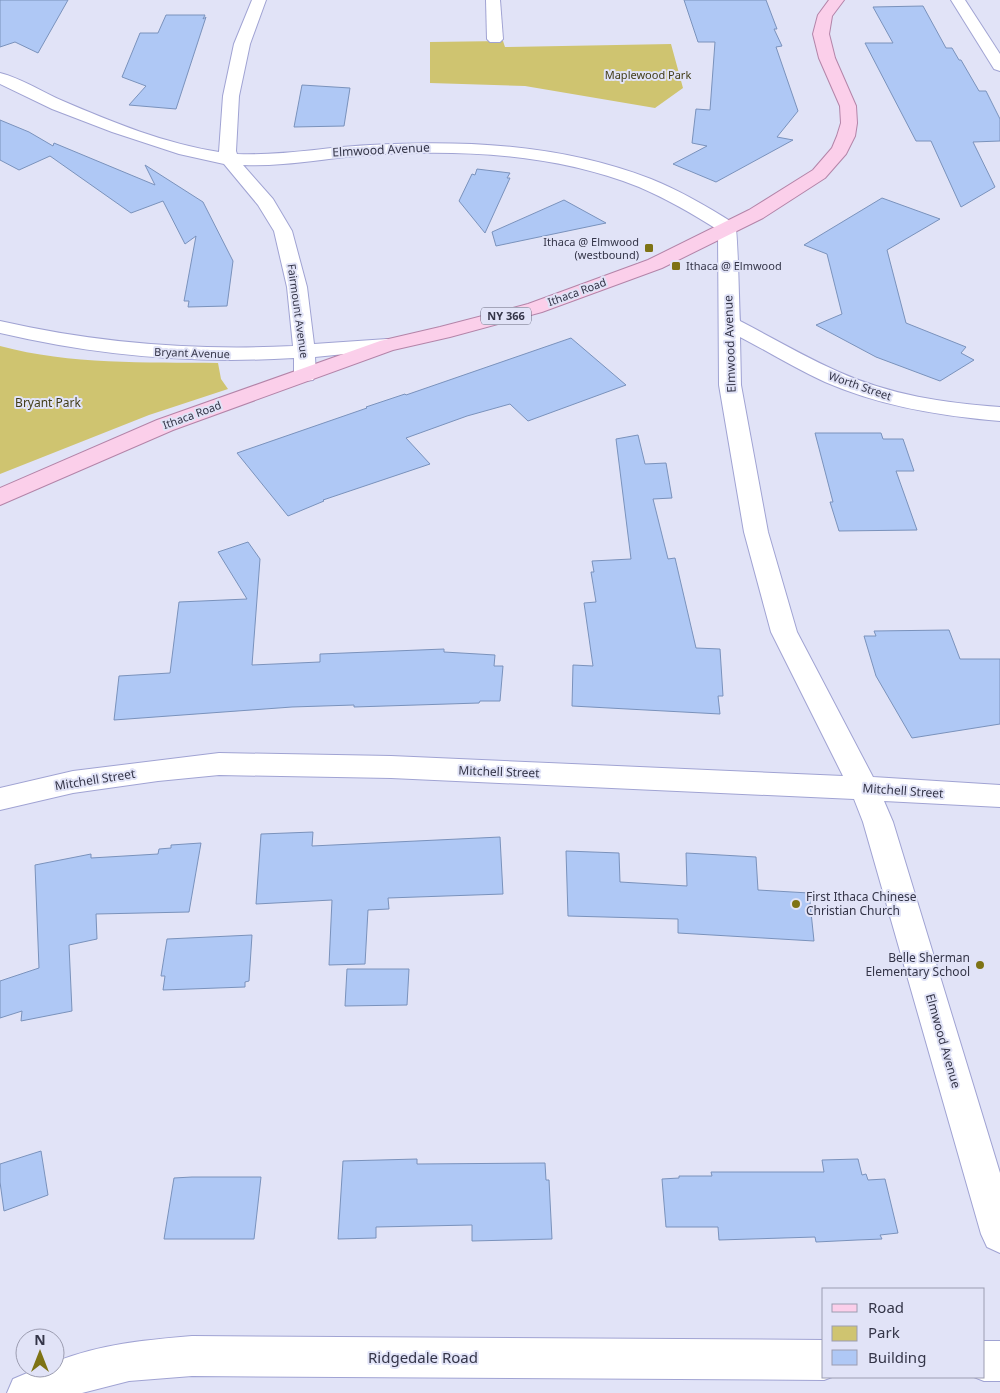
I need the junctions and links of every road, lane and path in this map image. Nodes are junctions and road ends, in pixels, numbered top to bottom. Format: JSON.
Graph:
{"nodes":[{"id":1,"x":259,"y":0,"type":"edge"},
{"id":2,"x":493,"y":0,"type":"edge"},
{"id":3,"x":837,"y":0,"type":"edge"},
{"id":4,"x":958,"y":0,"type":"edge"},
{"id":5,"x":495,"y":39,"type":"dead end"},
{"id":6,"x":1000,"y":66,"type":"edge"},
{"id":7,"x":0,"y":78,"type":"edge"},
{"id":8,"x":230,"y":159,"type":"junction"},
{"id":9,"x":728,"y":228,"type":"junction"},
{"id":10,"x":730,"y":324,"type":"junction"},
{"id":11,"x":0,"y":327,"type":"edge"},
{"id":12,"x":387,"y":345,"type":"junction"},
{"id":13,"x":304,"y":351,"type":"junction"},
{"id":14,"x":305,"y":375,"type":"junction"},
{"id":15,"x":1000,"y":414,"type":"edge"},
{"id":16,"x":0,"y":497,"type":"edge"},
{"id":17,"x":864,"y":788,"type":"junction"},
{"id":18,"x":1000,"y":796,"type":"edge"},
{"id":19,"x":0,"y":799,"type":"edge"},
{"id":20,"x":1000,"y":1234,"type":"edge"},
{"id":21,"x":822,"y":1360,"type":"edge"},
{"id":22,"x":985,"y":1361,"type":"edge"},
{"id":23,"x":1000,"y":1361,"type":"edge"},
{"id":24,"x":27,"y":1393,"type":"edge"}],
"edges":[{"from":1,"to":8,"type":"street"},
{"from":2,"to":5,"type":"street"},
{"from":3,"to":9,"type":"main road","name":"Ithaca Road","number":"NY 366"},
{"from":4,"to":6,"type":"street"},
{"from":7,"to":8,"type":"street","name":"Elmwood Avenue"},
{"from":8,"to":9,"type":"street","name":"Elmwood Avenue"},
{"from":8,"to":13,"type":"street","name":"Fairmount Avenue"},
{"from":9,"to":10,"type":"street","name":"Elmwood Avenue"},
{"from":9,"to":12,"type":"main road","name":"Ithaca Road","number":"NY 366"},
{"from":10,"to":15,"type":"street","name":"Worth Street"},
{"from":10,"to":17,"type":"street","name":"Elmwood Avenue"},
{"from":11,"to":13,"type":"street","name":"Bryant Avenue"},
{"from":12,"to":13,"type":"street","name":"Bryant Avenue"},
{"from":12,"to":14,"type":"main road","name":"Ithaca Road","number":"NY 366"},
{"from":13,"to":14,"type":"street","name":"Fairmount Avenue"},
{"from":14,"to":16,"type":"main road","name":"Ithaca Road","number":"NY 366"},
{"from":17,"to":18,"type":"street","name":"Mitchell Street"},
{"from":17,"to":19,"type":"street","name":"Mitchell Street"},
{"from":17,"to":20,"type":"street","name":"Elmwood Avenue"},
{"from":21,"to":24,"type":"street","name":"Ridgedale Road"},
{"from":22,"to":23,"type":"street"}]}
